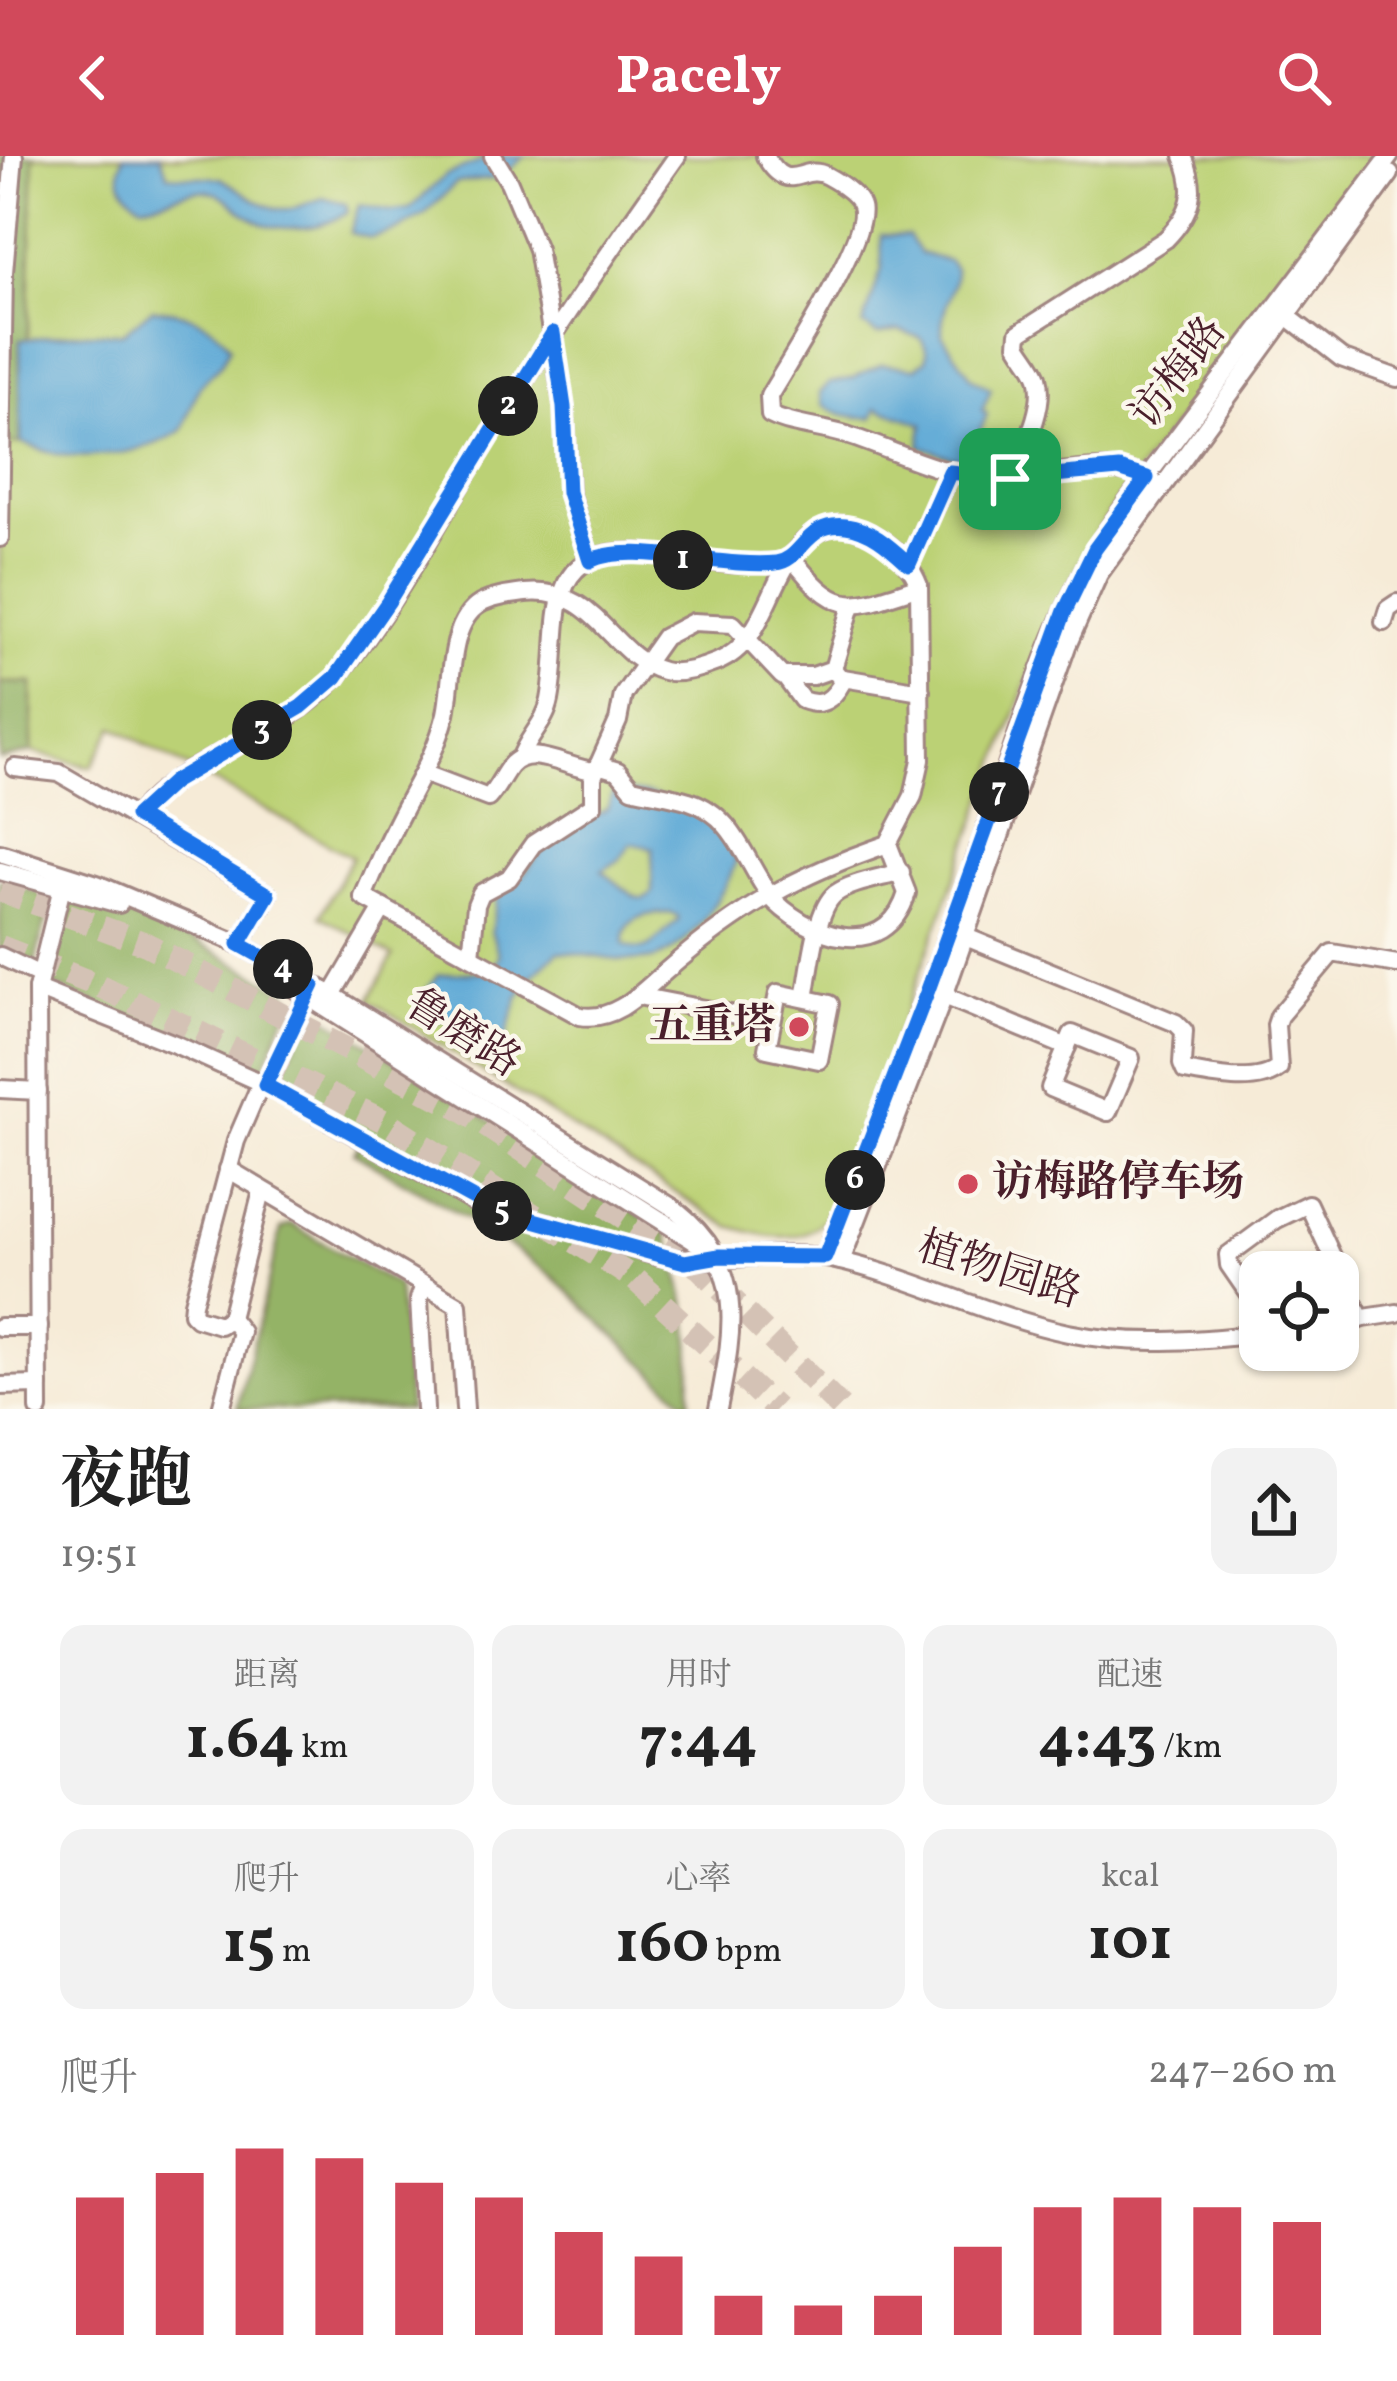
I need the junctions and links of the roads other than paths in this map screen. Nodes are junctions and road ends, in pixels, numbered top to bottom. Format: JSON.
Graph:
{"nodes":[{"id":1,"x":14,"y":156,"type":"edge"},
{"id":2,"x":493,"y":156,"type":"edge"},
{"id":3,"x":677,"y":156,"type":"edge"},
{"id":4,"x":765,"y":156,"type":"edge"},
{"id":5,"x":1184,"y":156,"type":"edge"},
{"id":6,"x":1390,"y":156,"type":"edge"},
{"id":7,"x":1397,"y":166,"type":"edge"},
{"id":8,"x":1288,"y":307,"type":"junction"},
{"id":9,"x":2,"y":319,"type":"edge"},
{"id":10,"x":553,"y":333,"type":"junction"},
{"id":11,"x":1397,"y":378,"type":"edge"},
{"id":12,"x":950,"y":472,"type":"junction"},
{"id":13,"x":1010,"y":479,"type":"junction"},
{"id":14,"x":1153,"y":482,"type":"junction"},
{"id":15,"x":0,"y":538,"type":"edge"},
{"id":16,"x":790,"y":559,"type":"junction"},
{"id":17,"x":590,"y":561,"type":"junction"},
{"id":18,"x":909,"y":564,"type":"junction"},
{"id":19,"x":919,"y":586,"type":"junction"},
{"id":20,"x":560,"y":595,"type":"junction"},
{"id":21,"x":1397,"y":603,"type":"edge"},
{"id":22,"x":852,"y":604,"type":"junction"},
{"id":23,"x":1384,"y":622,"type":"dead end"},
{"id":24,"x":748,"y":635,"type":"junction"},
{"id":25,"x":646,"y":662,"type":"junction"},
{"id":26,"x":838,"y":674,"type":"junction"},
{"id":27,"x":792,"y":680,"type":"junction"},
{"id":28,"x":921,"y":692,"type":"junction"},
{"id":29,"x":521,"y":757,"type":"junction"},
{"id":30,"x":15,"y":768,"type":"dead end"},
{"id":31,"x":596,"y":768,"type":"junction"},
{"id":32,"x":425,"y":774,"type":"junction"},
{"id":33,"x":136,"y":816,"type":"junction"},
{"id":34,"x":888,"y":844,"type":"junction"},
{"id":35,"x":0,"y":854,"type":"edge"},
{"id":36,"x":0,"y":871,"type":"edge"},
{"id":37,"x":902,"y":872,"type":"junction"},
{"id":38,"x":63,"y":880,"type":"junction"},
{"id":39,"x":768,"y":894,"type":"junction"},
{"id":40,"x":383,"y":908,"type":"junction"},
{"id":41,"x":819,"y":929,"type":"junction"},
{"id":42,"x":958,"y":934,"type":"junction"},
{"id":43,"x":239,"y":944,"type":"junction"},
{"id":44,"x":0,"y":956,"type":"edge"},
{"id":45,"x":471,"y":956,"type":"junction"},
{"id":46,"x":1397,"y":964,"type":"edge"},
{"id":47,"x":38,"y":981,"type":"junction"},
{"id":48,"x":310,"y":990,"type":"junction"},
{"id":49,"x":936,"y":993,"type":"junction"},
{"id":50,"x":332,"y":995,"type":"junction"},
{"id":51,"x":638,"y":996,"type":"junction"},
{"id":52,"x":805,"y":998,"type":"junction"},
{"id":53,"x":772,"y":1022,"type":"junction"},
{"id":54,"x":1067,"y":1047,"type":"junction"},
{"id":55,"x":265,"y":1085,"type":"junction"},
{"id":56,"x":0,"y":1089,"type":"edge"},
{"id":57,"x":38,"y":1090,"type":"junction"},
{"id":58,"x":228,"y":1169,"type":"junction"},
{"id":59,"x":261,"y":1186,"type":"junction"},
{"id":60,"x":1330,"y":1251,"type":"edge"},
{"id":61,"x":719,"y":1256,"type":"junction"},
{"id":62,"x":833,"y":1259,"type":"junction"},
{"id":63,"x":1239,"y":1280,"type":"edge"},
{"id":64,"x":423,"y":1288,"type":"junction"},
{"id":65,"x":1397,"y":1312,"type":"edge"},
{"id":66,"x":1359,"y":1315,"type":"edge"},
{"id":67,"x":230,"y":1318,"type":"junction"},
{"id":68,"x":1361,"y":1319,"type":"joint"},
{"id":69,"x":0,"y":1327,"type":"edge"},
{"id":70,"x":39,"y":1327,"type":"junction"},
{"id":71,"x":1239,"y":1336,"type":"edge"},
{"id":72,"x":39,"y":1385,"type":"junction"},
{"id":73,"x":0,"y":1386,"type":"edge"},
{"id":74,"x":39,"y":1409,"type":"edge"},
{"id":75,"x":221,"y":1409,"type":"edge"},
{"id":76,"x":425,"y":1409,"type":"edge"},
{"id":77,"x":465,"y":1409,"type":"edge"},
{"id":78,"x":718,"y":1409,"type":"edge"}],
"edges":[{"from":1,"to":9,"type":"street"},
{"from":2,"to":10,"type":"street"},
{"from":3,"to":10,"type":"street"},
{"from":4,"to":12,"type":"street"},
{"from":5,"to":13,"type":"street"},
{"from":6,"to":8,"type":"street","name":"访梅路"},
{"from":7,"to":8,"type":"street","name":"访梅路"},
{"from":8,"to":11,"type":"street"},
{"from":8,"to":14,"type":"street","name":"访梅路"},
{"from":9,"to":15,"type":"street"},
{"from":10,"to":17,"type":"street"},
{"from":10,"to":33,"type":"street"},
{"from":12,"to":13,"type":"street"},
{"from":12,"to":18,"type":"street"},
{"from":13,"to":14,"type":"street"},
{"from":14,"to":42,"type":"street","name":"访梅路"},
{"from":16,"to":17,"type":"street"},
{"from":16,"to":18,"type":"street"},
{"from":16,"to":22,"type":"street"},
{"from":16,"to":24,"type":"street"},
{"from":17,"to":20,"type":"street"},
{"from":18,"to":19,"type":"street"},
{"from":19,"to":22,"type":"street"},
{"from":19,"to":28,"type":"street"},
{"from":20,"to":25,"type":"street"},
{"from":20,"to":29,"type":"street"},
{"from":20,"to":32,"type":"street"},
{"from":21,"to":23,"type":"street"},
{"from":22,"to":26,"type":"street"},
{"from":24,"to":25,"type":"street"},
{"from":24,"to":25,"type":"street"},
{"from":24,"to":27,"type":"street"},
{"from":25,"to":31,"type":"street"},
{"from":26,"to":27,"type":"street"},
{"from":26,"to":27,"type":"street"},
{"from":26,"to":28,"type":"street"},
{"from":28,"to":34,"type":"street"},
{"from":29,"to":31,"type":"street"},
{"from":29,"to":32,"type":"street"},
{"from":30,"to":33,"type":"street"},
{"from":31,"to":39,"type":"street"},
{"from":31,"to":45,"type":"street"},
{"from":32,"to":40,"type":"street"},
{"from":33,"to":43,"type":"street"},
{"from":34,"to":37,"type":"street"},
{"from":34,"to":39,"type":"street"},
{"from":35,"to":38,"type":"street","name":"鲁磨路"},
{"from":36,"to":38,"type":"street"},
{"from":37,"to":41,"type":"street"},
{"from":37,"to":41,"type":"street"},
{"from":38,"to":43,"type":"street","name":"鲁磨路"},
{"from":38,"to":47,"type":"street"},
{"from":38,"to":48,"type":"street"},
{"from":39,"to":41,"type":"street"},
{"from":39,"to":51,"type":"street"},
{"from":40,"to":45,"type":"street"},
{"from":40,"to":50,"type":"street"},
{"from":41,"to":52,"type":"street"},
{"from":42,"to":46,"type":"street"},
{"from":42,"to":49,"type":"street","name":"访梅路"},
{"from":43,"to":48,"type":"street","name":"鲁磨路"},
{"from":44,"to":47,"type":"street","name":"植物园路"},
{"from":45,"to":51,"type":"street"},
{"from":47,"to":55,"type":"street","name":"植物园路"},
{"from":47,"to":57,"type":"street"},
{"from":48,"to":50,"type":"street","name":"鲁磨路"},
{"from":48,"to":55,"type":"street"},
{"from":48,"to":61,"type":"street"},
{"from":49,"to":54,"type":"street"},
{"from":49,"to":62,"type":"street","name":"访梅路"},
{"from":50,"to":61,"type":"street","name":"鲁磨路"},
{"from":51,"to":53,"type":"street"},
{"from":52,"to":53,"type":"street"},
{"from":52,"to":53,"type":"street"},
{"from":54,"to":54,"type":"street"},
{"from":55,"to":58,"type":"street"},
{"from":55,"to":59,"type":"street"},
{"from":55,"to":61,"type":"street","name":"植物园路"},
{"from":56,"to":57,"type":"street"},
{"from":57,"to":70,"type":"street"},
{"from":58,"to":59,"type":"street"},
{"from":58,"to":67,"type":"street"},
{"from":59,"to":64,"type":"street"},
{"from":59,"to":67,"type":"street"},
{"from":60,"to":63,"type":"street"},
{"from":61,"to":62,"type":"street","name":"植物园路"},
{"from":61,"to":78,"type":"street"},
{"from":62,"to":71,"type":"street","name":"植物园路"},
{"from":64,"to":76,"type":"street"},
{"from":64,"to":77,"type":"street"},
{"from":65,"to":68,"type":"street"},
{"from":66,"to":68,"type":"street"},
{"from":67,"to":75,"type":"street"},
{"from":69,"to":70,"type":"street"},
{"from":70,"to":72,"type":"street"},
{"from":72,"to":73,"type":"street"},
{"from":72,"to":74,"type":"street"}]}
